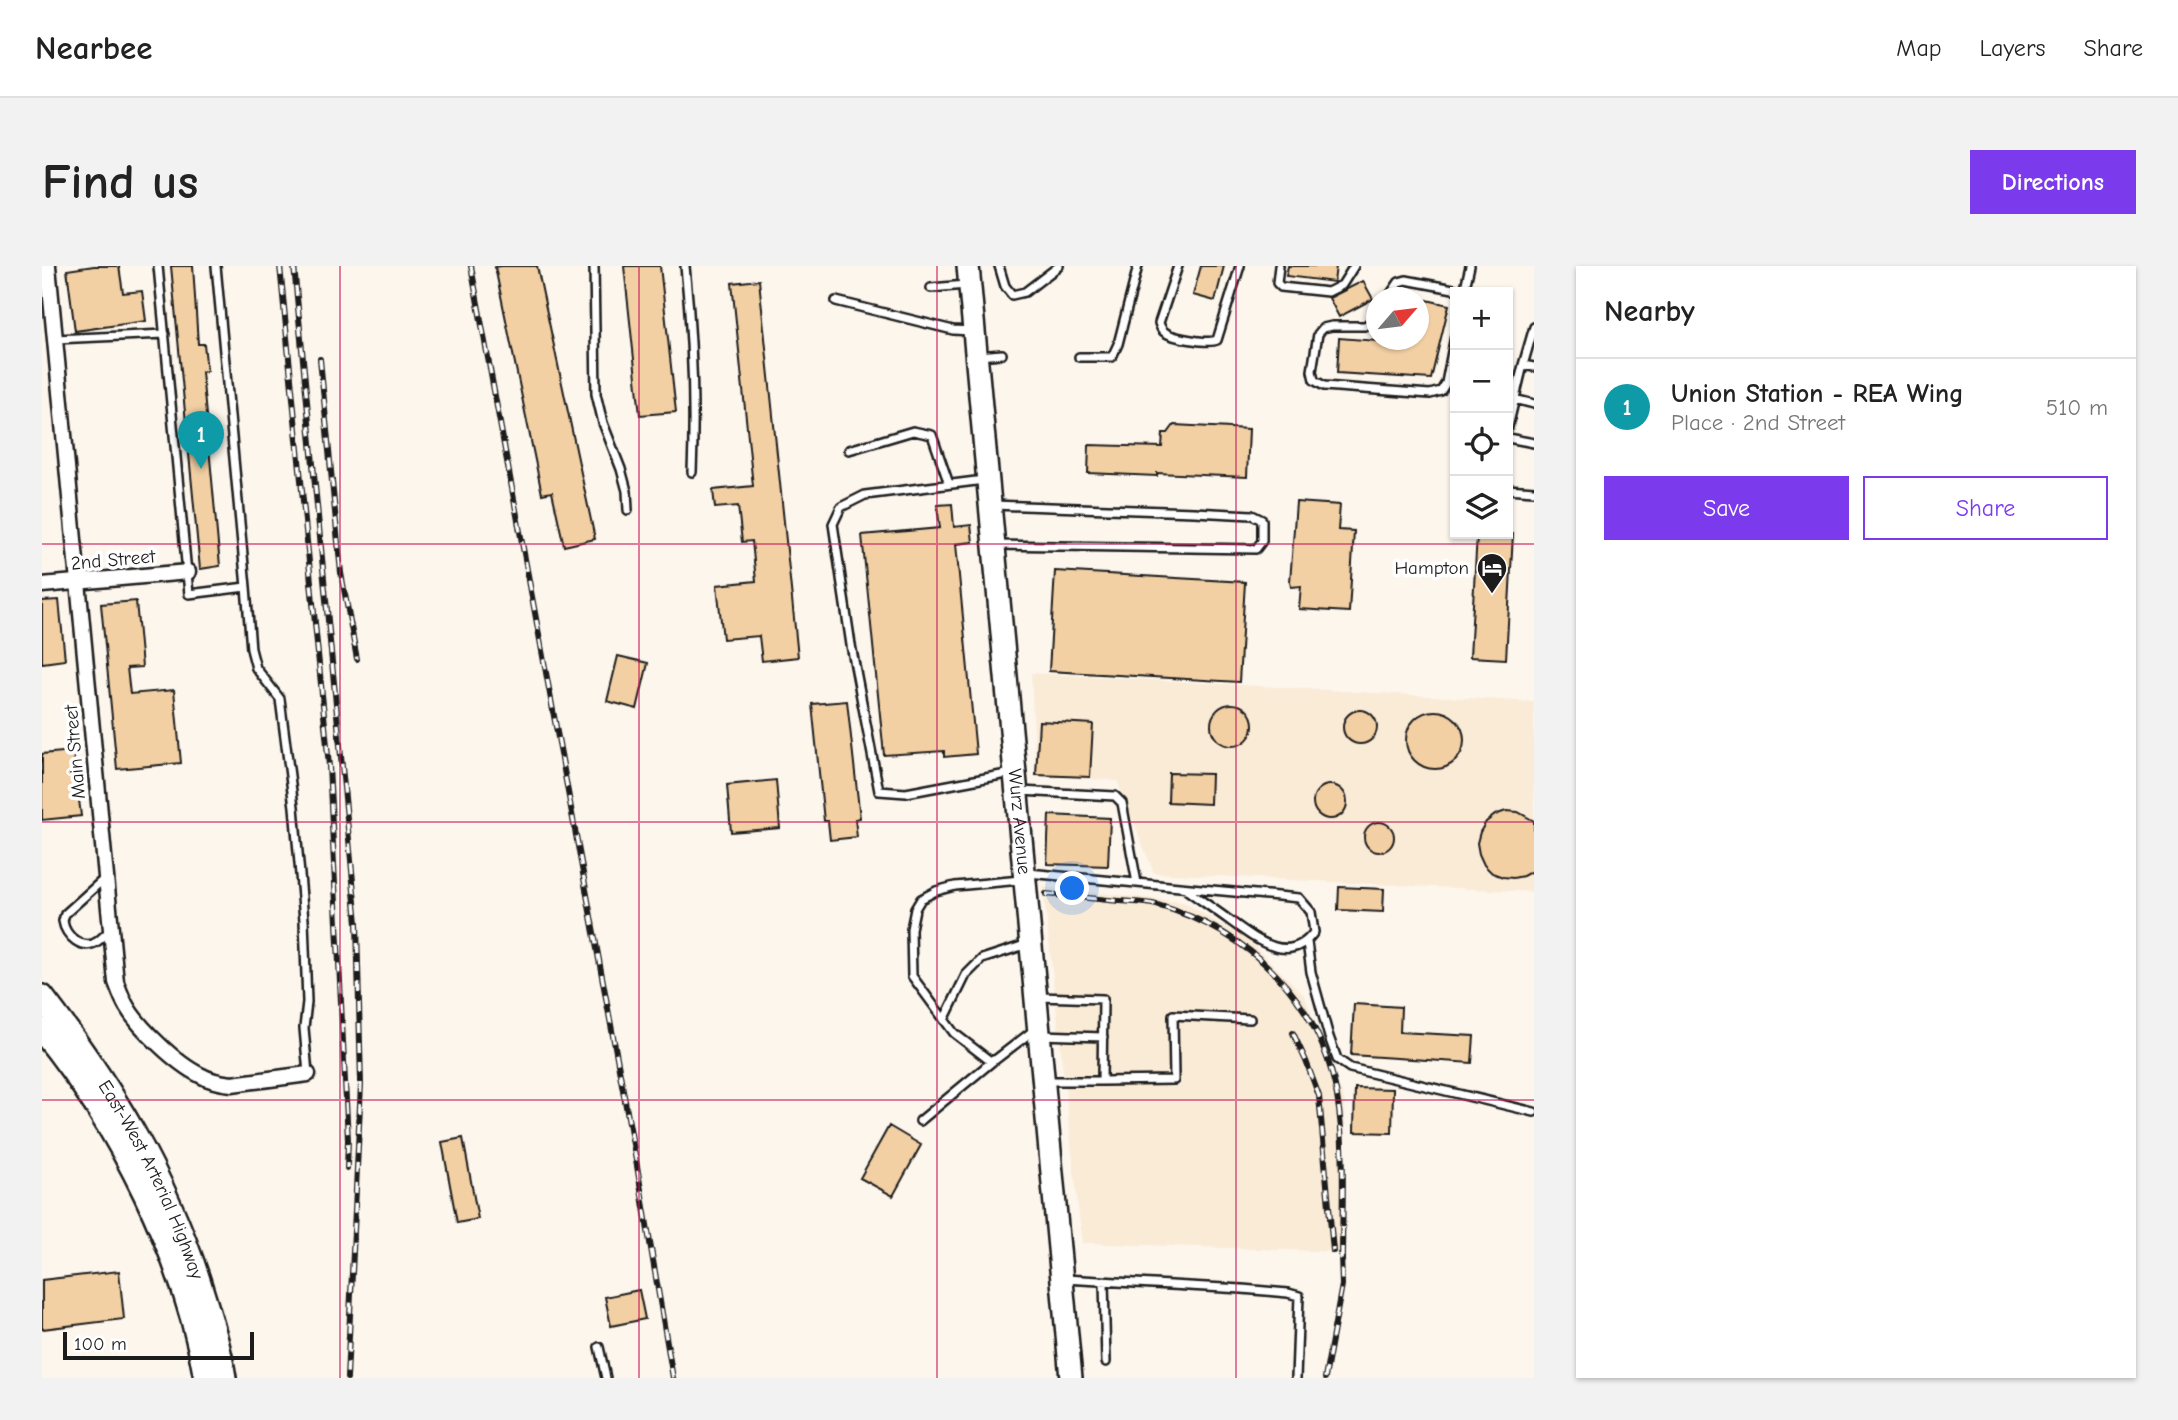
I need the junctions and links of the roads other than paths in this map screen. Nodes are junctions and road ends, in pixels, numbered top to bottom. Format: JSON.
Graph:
{"nodes":[{"id":1,"x":48,"y":266,"type":"edge"},
{"id":2,"x":158,"y":266,"type":"edge"},
{"id":3,"x":216,"y":266,"type":"edge"},
{"id":4,"x":594,"y":266,"type":"edge"},
{"id":5,"x":685,"y":266,"type":"edge"},
{"id":6,"x":999,"y":266,"type":"edge"},
{"id":7,"x":1059,"y":266,"type":"edge"},
{"id":8,"x":1138,"y":266,"type":"edge"},
{"id":9,"x":1178,"y":266,"type":"edge"},
{"id":10,"x":1240,"y":266,"type":"edge"},
{"id":11,"x":1279,"y":266,"type":"edge"},
{"id":12,"x":1354,"y":266,"type":"edge"},
{"id":13,"x":1469,"y":266,"type":"edge"},
{"id":14,"x":969,"y":275,"type":"edge"},
{"id":15,"x":1396,"y":287,"type":"edge"},
{"id":16,"x":1465,"y":287,"type":"edge"},
{"id":17,"x":931,"y":288,"type":"dead end"},
{"id":18,"x":1450,"y":289,"type":"edge"},
{"id":19,"x":836,"y":301,"type":"dead end"},
{"id":20,"x":1366,"y":325,"type":"edge"},
{"id":21,"x":1534,"y":327,"type":"edge"},
{"id":22,"x":975,"y":332,"type":"junction"},
{"id":23,"x":165,"y":334,"type":"junction"},
{"id":24,"x":55,"y":339,"type":"junction"},
{"id":25,"x":1452,"y":350,"type":"edge"},
{"id":26,"x":1002,"y":354,"type":"dead end"},
{"id":27,"x":978,"y":356,"type":"junction"},
{"id":28,"x":1079,"y":357,"type":"dead end"},
{"id":29,"x":1523,"y":365,"type":"junction"},
{"id":30,"x":1534,"y":367,"type":"edge"},
{"id":31,"x":1514,"y":399,"type":"junction"},
{"id":32,"x":1534,"y":404,"type":"edge"},
{"id":33,"x":1511,"y":413,"type":"edge"},
{"id":34,"x":1513,"y":439,"type":"edge"},
{"id":35,"x":1534,"y":443,"type":"edge"},
{"id":36,"x":849,"y":450,"type":"dead end"},
{"id":37,"x":692,"y":472,"type":"dead end"},
{"id":38,"x":989,"y":480,"type":"junction"},
{"id":39,"x":948,"y":484,"type":"junction"},
{"id":40,"x":1513,"y":489,"type":"edge"},
{"id":41,"x":1534,"y":491,"type":"edge"},
{"id":42,"x":991,"y":505,"type":"junction"},
{"id":43,"x":628,"y":510,"type":"dead end"},
{"id":44,"x":994,"y":545,"type":"junction"},
{"id":45,"x":188,"y":572,"type":"junction"},
{"id":46,"x":78,"y":582,"type":"junction"},
{"id":47,"x":42,"y":586,"type":"edge"},
{"id":48,"x":246,"y":587,"type":"junction"},
{"id":49,"x":1015,"y":782,"type":"junction"},
{"id":50,"x":1025,"y":876,"type":"junction"},
{"id":51,"x":106,"y":877,"type":"junction"},
{"id":52,"x":1137,"y":883,"type":"junction"},
{"id":53,"x":1184,"y":888,"type":"junction"},
{"id":54,"x":111,"y":929,"type":"junction"},
{"id":55,"x":1307,"y":942,"type":"junction"},
{"id":56,"x":1032,"y":943,"type":"junction"},
{"id":57,"x":42,"y":997,"type":"edge"},
{"id":58,"x":1037,"y":997,"type":"junction"},
{"id":59,"x":1250,"y":1019,"type":"dead end"},
{"id":60,"x":944,"y":1020,"type":"junction"},
{"id":61,"x":42,"y":1030,"type":"edge"},
{"id":62,"x":1040,"y":1030,"type":"junction"},
{"id":63,"x":1103,"y":1037,"type":"junction"},
{"id":64,"x":995,"y":1060,"type":"junction"},
{"id":65,"x":308,"y":1074,"type":"joint"},
{"id":66,"x":1045,"y":1081,"type":"junction"},
{"id":67,"x":1102,"y":1081,"type":"junction"},
{"id":68,"x":1534,"y":1112,"type":"edge"},
{"id":69,"x":920,"y":1121,"type":"dead end"},
{"id":70,"x":1063,"y":1279,"type":"junction"},
{"id":71,"x":1104,"y":1282,"type":"junction"},
{"id":72,"x":599,"y":1347,"type":"dead end"},
{"id":73,"x":1106,"y":1362,"type":"dead end"},
{"id":74,"x":206,"y":1378,"type":"edge"},
{"id":75,"x":224,"y":1378,"type":"edge"},
{"id":76,"x":606,"y":1378,"type":"edge"},
{"id":77,"x":1071,"y":1378,"type":"edge"},
{"id":78,"x":1296,"y":1378,"type":"edge"}],
"edges":[{"from":1,"to":24,"type":"street","name":"Main Street"},
{"from":2,"to":23,"type":"lane"},
{"from":3,"to":48,"type":"lane"},
{"from":4,"to":43,"type":"lane"},
{"from":5,"to":37,"type":"lane"},
{"from":6,"to":7,"type":"lane"},
{"from":8,"to":28,"type":"lane"},
{"from":9,"to":10,"type":"lane"},
{"from":11,"to":12,"type":"lane"},
{"from":13,"to":16,"type":"lane"},
{"from":14,"to":17,"type":"lane"},
{"from":14,"to":22,"type":"street","name":"Wurz Avenue"},
{"from":15,"to":18,"type":"lane"},
{"from":19,"to":22,"type":"lane"},
{"from":20,"to":25,"type":"lane"},
{"from":21,"to":29,"type":"lane"},
{"from":22,"to":27,"type":"street","name":"Wurz Avenue"},
{"from":23,"to":24,"type":"lane"},
{"from":23,"to":45,"type":"lane"},
{"from":24,"to":46,"type":"street","name":"Main Street"},
{"from":26,"to":27,"type":"lane"},
{"from":27,"to":38,"type":"street","name":"Wurz Avenue"},
{"from":29,"to":30,"type":"lane"},
{"from":29,"to":31,"type":"lane"},
{"from":31,"to":32,"type":"lane"},
{"from":31,"to":33,"type":"lane"},
{"from":34,"to":35,"type":"lane"},
{"from":36,"to":39,"type":"lane"},
{"from":38,"to":39,"type":"lane"},
{"from":38,"to":42,"type":"street","name":"Wurz Avenue"},
{"from":39,"to":49,"type":"lane"},
{"from":40,"to":41,"type":"lane"},
{"from":42,"to":44,"type":"street","name":"Wurz Avenue"},
{"from":42,"to":44,"type":"lane"},
{"from":44,"to":49,"type":"street","name":"Wurz Avenue"},
{"from":45,"to":46,"type":"street","name":"2nd Street"},
{"from":45,"to":48,"type":"lane"},
{"from":46,"to":47,"type":"street","name":"2nd Street"},
{"from":46,"to":51,"type":"street","name":"Main Street"},
{"from":48,"to":65,"type":"lane"},
{"from":49,"to":50,"type":"street","name":"Wurz Avenue"},
{"from":49,"to":52,"type":"lane"},
{"from":50,"to":52,"type":"lane"},
{"from":50,"to":56,"type":"street","name":"Wurz Avenue"},
{"from":50,"to":60,"type":"lane"},
{"from":51,"to":54,"type":"street","name":"Main Street"},
{"from":51,"to":54,"type":"lane"},
{"from":52,"to":53,"type":"lane"},
{"from":53,"to":55,"type":"lane"},
{"from":53,"to":55,"type":"lane"},
{"from":54,"to":65,"type":"street","name":"Main Street"},
{"from":55,"to":68,"type":"lane"},
{"from":56,"to":58,"type":"street","name":"Wurz Avenue"},
{"from":56,"to":60,"type":"lane"},
{"from":57,"to":75,"type":"main road","name":"East-West Arterial Highway"},
{"from":58,"to":62,"type":"street","name":"Wurz Avenue"},
{"from":58,"to":63,"type":"lane"},
{"from":59,"to":67,"type":"lane"},
{"from":60,"to":64,"type":"lane"},
{"from":61,"to":74,"type":"main road","name":"East-West Arterial Highway"},
{"from":62,"to":63,"type":"lane"},
{"from":62,"to":64,"type":"lane"},
{"from":62,"to":66,"type":"street","name":"Wurz Avenue"},
{"from":63,"to":67,"type":"lane"},
{"from":64,"to":69,"type":"lane"},
{"from":66,"to":67,"type":"lane"},
{"from":66,"to":70,"type":"street","name":"Wurz Avenue"},
{"from":70,"to":71,"type":"lane"},
{"from":70,"to":77,"type":"street","name":"Wurz Avenue"},
{"from":71,"to":73,"type":"lane"},
{"from":71,"to":78,"type":"lane"},
{"from":72,"to":76,"type":"lane"}]}
